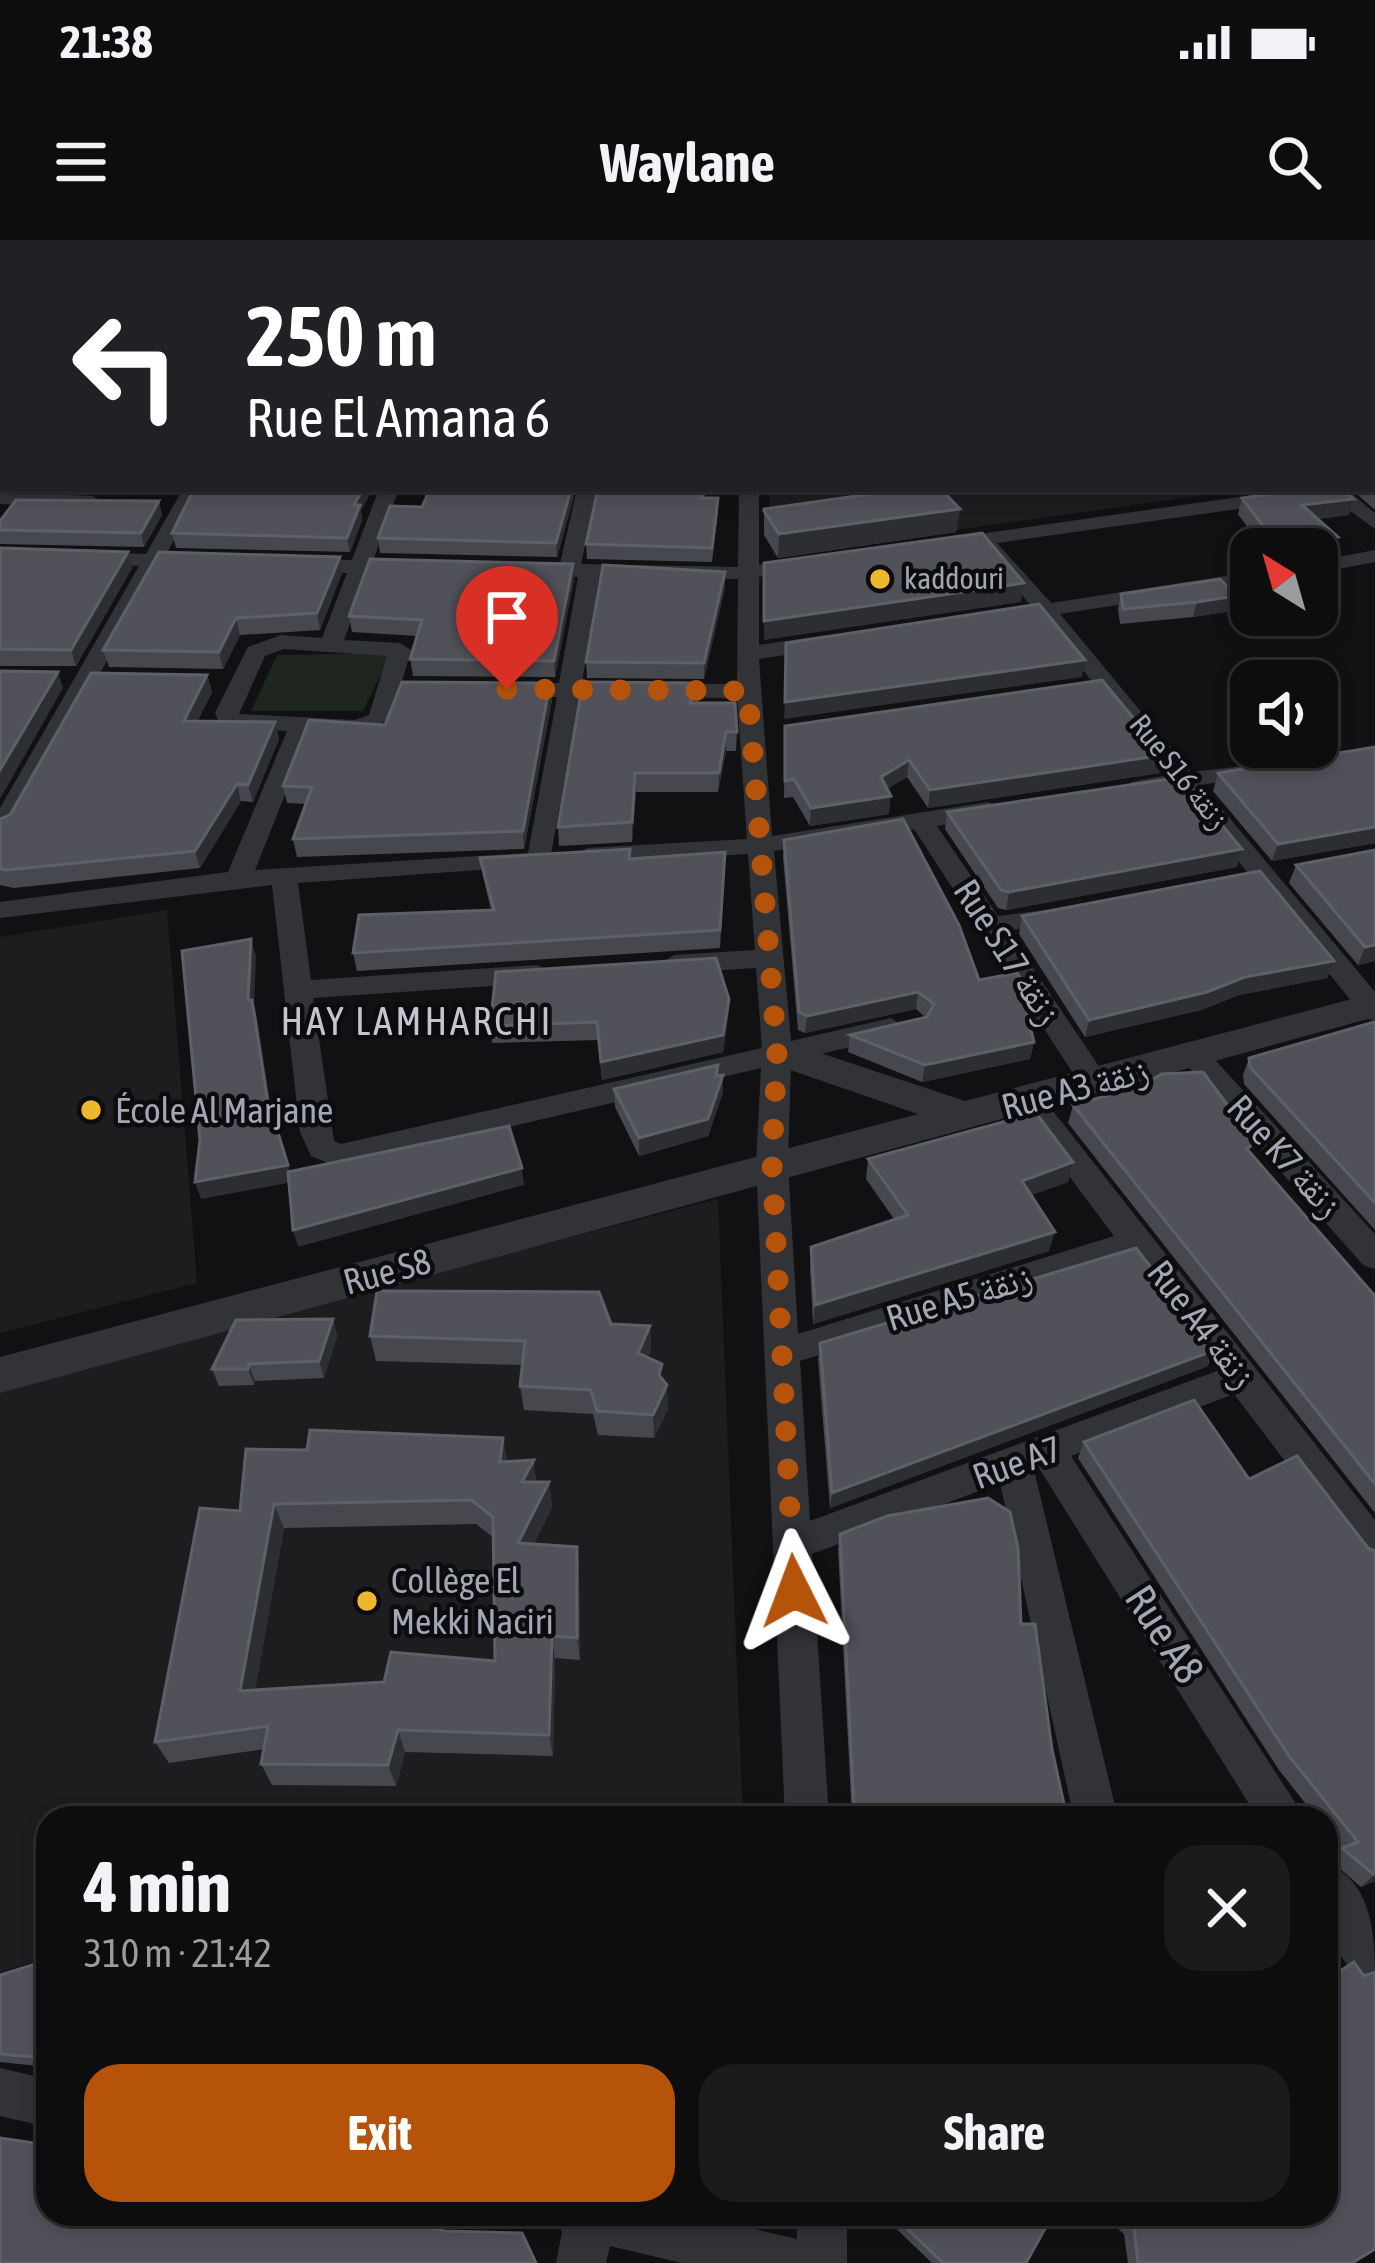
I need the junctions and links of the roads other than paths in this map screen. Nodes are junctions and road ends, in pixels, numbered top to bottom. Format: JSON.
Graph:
{"nodes":[{"id":1,"x":1,"y":492,"type":"edge"},
{"id":2,"x":388,"y":492,"type":"edge"},
{"id":3,"x":587,"y":492,"type":"edge"},
{"id":4,"x":749,"y":492,"type":"edge"},
{"id":5,"x":1313,"y":492,"type":"edge"},
{"id":6,"x":1338,"y":492,"type":"edge"},
{"id":7,"x":180,"y":500,"type":"edge"},
{"id":8,"x":116,"y":503,"type":"edge"},
{"id":9,"x":1375,"y":523,"type":"edge"},
{"id":10,"x":986,"y":539,"type":"junction"},
{"id":11,"x":919,"y":549,"type":"edge"},
{"id":12,"x":0,"y":554,"type":"edge"},
{"id":13,"x":1375,"y":556,"type":"edge"},
{"id":14,"x":153,"y":561,"type":"junction"},
{"id":15,"x":824,"y":562,"type":"edge"},
{"id":16,"x":222,"y":563,"type":"edge"},
{"id":17,"x":1338,"y":563,"type":"edge"},
{"id":18,"x":277,"y":565,"type":"edge"},
{"id":19,"x":359,"y":566,"type":"junction"},
{"id":20,"x":425,"y":568,"type":"edge"},
{"id":21,"x":509,"y":570,"type":"edge"},
{"id":22,"x":579,"y":571,"type":"junction"},
{"id":23,"x":746,"y":573,"type":"junction"},
{"id":24,"x":1230,"y":581,"type":"edge"},
{"id":25,"x":1047,"y":610,"type":"junction"},
{"id":26,"x":1000,"y":617,"type":"edge"},
{"id":27,"x":862,"y":637,"type":"edge"},
{"id":28,"x":332,"y":642,"type":"junction"},
{"id":29,"x":746,"y":654,"type":"junction"},
{"id":30,"x":483,"y":689,"type":"edge"},
{"id":31,"x":566,"y":691,"type":"junction"},
{"id":32,"x":748,"y":691,"type":"junction"},
{"id":33,"x":301,"y":725,"type":"junction"},
{"id":34,"x":1267,"y":768,"type":"edge"},
{"id":35,"x":1185,"y":780,"type":"junction"},
{"id":36,"x":1119,"y":790,"type":"edge"},
{"id":37,"x":1009,"y":807,"type":"edge"},
{"id":38,"x":921,"y":821,"type":"junction"},
{"id":39,"x":0,"y":830,"type":"edge"},
{"id":40,"x":759,"y":846,"type":"junction"},
{"id":41,"x":540,"y":859,"type":"junction"},
{"id":42,"x":284,"y":876,"type":"junction"},
{"id":43,"x":238,"y":879,"type":"junction"},
{"id":44,"x":1105,"y":904,"type":"edge"},
{"id":45,"x":0,"y":910,"type":"edge"},
{"id":46,"x":992,"y":926,"type":"junction"},
{"id":47,"x":768,"y":958,"type":"junction"},
{"id":48,"x":650,"y":966,"type":"edge"},
{"id":49,"x":578,"y":971,"type":"edge"},
{"id":50,"x":295,"y":990,"type":"junction"},
{"id":51,"x":1373,"y":1008,"type":"edge"},
{"id":52,"x":913,"y":1023,"type":"edge"},
{"id":53,"x":777,"y":1052,"type":"junction"},
{"id":54,"x":1195,"y":1056,"type":"junction"},
{"id":55,"x":1095,"y":1083,"type":"junction"},
{"id":56,"x":1027,"y":1100,"type":"junction"},
{"id":57,"x":967,"y":1116,"type":"junction"},
{"id":58,"x":772,"y":1163,"type":"junction"},
{"id":59,"x":1137,"y":1241,"type":"junction"},
{"id":60,"x":1375,"y":1256,"type":"edge"},
{"id":61,"x":781,"y":1353,"type":"junction"},
{"id":62,"x":0,"y":1375,"type":"edge"},
{"id":63,"x":1243,"y":1376,"type":"junction"},
{"id":64,"x":1031,"y":1457,"type":"junction"},
{"id":65,"x":791,"y":1545,"type":"junction"},
{"id":66,"x":1375,"y":1549,"type":"edge"},
{"id":67,"x":806,"y":1806,"type":"edge"},
{"id":68,"x":1094,"y":1806,"type":"edge"},
{"id":69,"x":1275,"y":1806,"type":"edge"},
{"id":70,"x":1338,"y":1930,"type":"edge"},
{"id":71,"x":1375,"y":1962,"type":"edge"},
{"id":72,"x":0,"y":2092,"type":"edge"},
{"id":73,"x":36,"y":2100,"type":"edge"},
{"id":74,"x":822,"y":2226,"type":"edge"},
{"id":75,"x":583,"y":2231,"type":"edge"},
{"id":76,"x":793,"y":2263,"type":"edge"},
{"id":77,"x":822,"y":2263,"type":"edge"}],
"edges":[{"from":1,"to":8,"type":"street"},
{"from":2,"to":19,"type":"street"},
{"from":3,"to":22,"type":"street"},
{"from":4,"to":23,"type":"street"},
{"from":5,"to":10,"type":"street"},
{"from":6,"to":9,"type":"street"},
{"from":7,"to":14,"type":"street"},
{"from":10,"to":11,"type":"street"},
{"from":10,"to":25,"type":"street","name":"Rue S16 زنقة"},
{"from":12,"to":14,"type":"street"},
{"from":13,"to":17,"type":"street"},
{"from":14,"to":16,"type":"street"},
{"from":14,"to":39,"type":"street"},
{"from":15,"to":23,"type":"street"},
{"from":18,"to":19,"type":"street"},
{"from":19,"to":20,"type":"street"},
{"from":19,"to":28,"type":"street"},
{"from":21,"to":22,"type":"street"},
{"from":22,"to":23,"type":"street"},
{"from":22,"to":31,"type":"street"},
{"from":23,"to":29,"type":"street"},
{"from":24,"to":25,"type":"street"},
{"from":25,"to":26,"type":"street"},
{"from":25,"to":35,"type":"street","name":"Rue S16 زنقة"},
{"from":27,"to":29,"type":"street"},
{"from":28,"to":33,"type":"street"},
{"from":28,"to":33,"type":"street"},
{"from":29,"to":32,"type":"street"},
{"from":30,"to":31,"type":"street"},
{"from":31,"to":32,"type":"street"},
{"from":31,"to":41,"type":"street"},
{"from":32,"to":40,"type":"street"},
{"from":33,"to":43,"type":"street"},
{"from":34,"to":35,"type":"street"},
{"from":35,"to":36,"type":"street"},
{"from":35,"to":51,"type":"street","name":"Rue S16 زنقة"},
{"from":37,"to":38,"type":"street"},
{"from":38,"to":40,"type":"street"},
{"from":38,"to":46,"type":"street","name":"Rue S17 زنقة"},
{"from":40,"to":41,"type":"street"},
{"from":40,"to":47,"type":"street"},
{"from":41,"to":42,"type":"street"},
{"from":42,"to":43,"type":"street"},
{"from":42,"to":50,"type":"street"},
{"from":43,"to":45,"type":"street"},
{"from":44,"to":46,"type":"street"},
{"from":46,"to":55,"type":"street","name":"Rue S17 زنقة"},
{"from":47,"to":48,"type":"street"},
{"from":47,"to":53,"type":"street"},
{"from":49,"to":50,"type":"street"},
{"from":50,"to":53,"type":"street"},
{"from":51,"to":54,"type":"street","name":"Rue A3 زنقة"},
{"from":52,"to":53,"type":"street"},
{"from":53,"to":57,"type":"street"},
{"from":53,"to":58,"type":"street"},
{"from":54,"to":55,"type":"street","name":"Rue A3 زنقة"},
{"from":54,"to":60,"type":"street","name":"Rue K7 زنقة"},
{"from":55,"to":56,"type":"street","name":"Rue A3 زنقة"},
{"from":56,"to":57,"type":"street","name":"Rue A3 زنقة"},
{"from":56,"to":59,"type":"street","name":"Rue A4 زنقة"},
{"from":57,"to":58,"type":"street","name":"Rue A3 زنقة"},
{"from":58,"to":61,"type":"street"},
{"from":58,"to":62,"type":"street","name":"Rue S8"},
{"from":59,"to":61,"type":"street","name":"Rue A5 زنقة"},
{"from":59,"to":63,"type":"street","name":"Rue A4 زنقة"},
{"from":61,"to":65,"type":"street"},
{"from":63,"to":64,"type":"street","name":"Rue A7"},
{"from":63,"to":66,"type":"street","name":"Rue A4 زنقة"},
{"from":64,"to":65,"type":"street","name":"Rue A7"},
{"from":64,"to":68,"type":"street"},
{"from":64,"to":69,"type":"street","name":"Rue A8"},
{"from":65,"to":67,"type":"street"},
{"from":70,"to":71,"type":"street"},
{"from":72,"to":73,"type":"street"},
{"from":74,"to":77,"type":"street"},
{"from":75,"to":76,"type":"street"}]}
